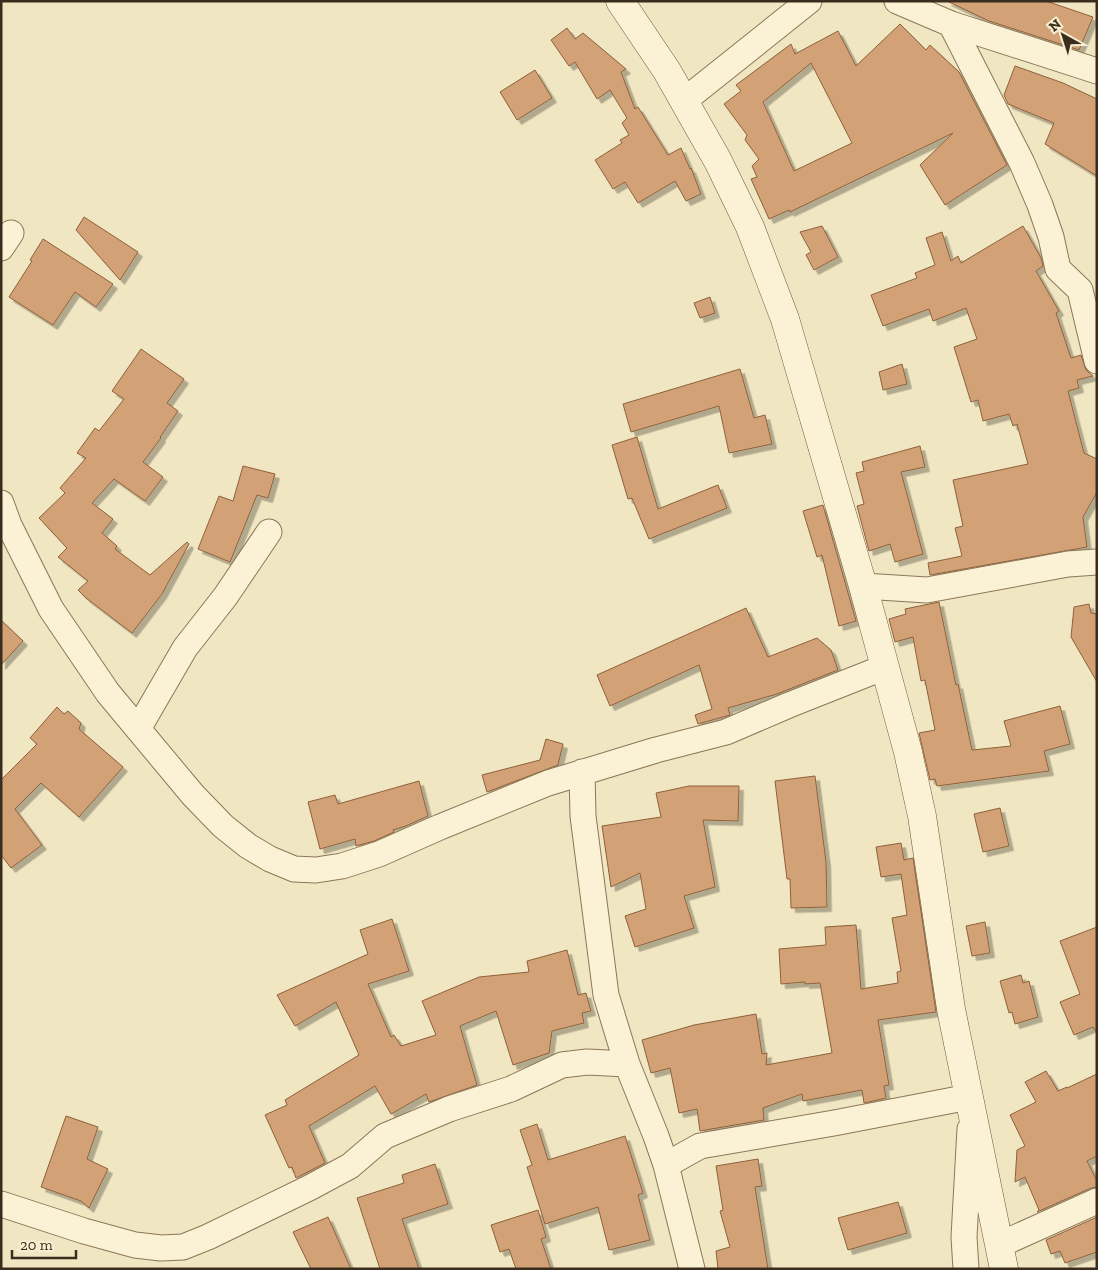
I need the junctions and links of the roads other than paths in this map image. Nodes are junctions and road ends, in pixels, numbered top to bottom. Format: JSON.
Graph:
{"nodes":[{"id":1,"x":620,"y":1,"type":"edge"},
{"id":2,"x":809,"y":1,"type":"edge"},
{"id":3,"x":897,"y":1,"type":"edge"},
{"id":4,"x":951,"y":24,"type":"junction"},
{"id":5,"x":1097,"y":71,"type":"edge"},
{"id":6,"x":685,"y":100,"type":"junction"},
{"id":7,"x":1097,"y":361,"type":"edge"},
{"id":8,"x":4,"y":521,"type":"edge"},
{"id":9,"x":269,"y":532,"type":"dead end"},
{"id":10,"x":1097,"y":562,"type":"edge"},
{"id":11,"x":863,"y":586,"type":"junction"},
{"id":12,"x":885,"y":667,"type":"junction"},
{"id":13,"x":138,"y":729,"type":"junction"},
{"id":14,"x":582,"y":772,"type":"junction"},
{"id":15,"x":627,"y":1064,"type":"junction"},
{"id":16,"x":970,"y":1105,"type":"junction"},
{"id":17,"x":656,"y":1136,"type":"junction"},
{"id":18,"x":700,"y":1146,"type":"junction"},
{"id":19,"x":666,"y":1165,"type":"junction"},
{"id":20,"x":1097,"y":1201,"type":"edge"},
{"id":21,"x":1,"y":1204,"type":"edge"},
{"id":22,"x":1001,"y":1257,"type":"edge"},
{"id":23,"x":692,"y":1269,"type":"edge"},
{"id":24,"x":966,"y":1269,"type":"edge"}],
"edges":[{"from":1,"to":6,"type":"street"},
{"from":2,"to":6,"type":"street"},
{"from":3,"to":4,"type":"street"},
{"from":4,"to":5,"type":"street"},
{"from":4,"to":7,"type":"street"},
{"from":6,"to":11,"type":"street"},
{"from":8,"to":13,"type":"street"},
{"from":9,"to":13,"type":"street"},
{"from":10,"to":11,"type":"street"},
{"from":11,"to":12,"type":"street"},
{"from":12,"to":14,"type":"street"},
{"from":12,"to":16,"type":"street"},
{"from":13,"to":14,"type":"street"},
{"from":14,"to":15,"type":"street"},
{"from":15,"to":17,"type":"street"},
{"from":15,"to":21,"type":"street"},
{"from":16,"to":18,"type":"street"},
{"from":16,"to":22,"type":"street"},
{"from":16,"to":24,"type":"street"},
{"from":17,"to":18,"type":"street"},
{"from":17,"to":19,"type":"street"},
{"from":18,"to":19,"type":"street"},
{"from":19,"to":23,"type":"street"},
{"from":20,"to":22,"type":"street"}]}
